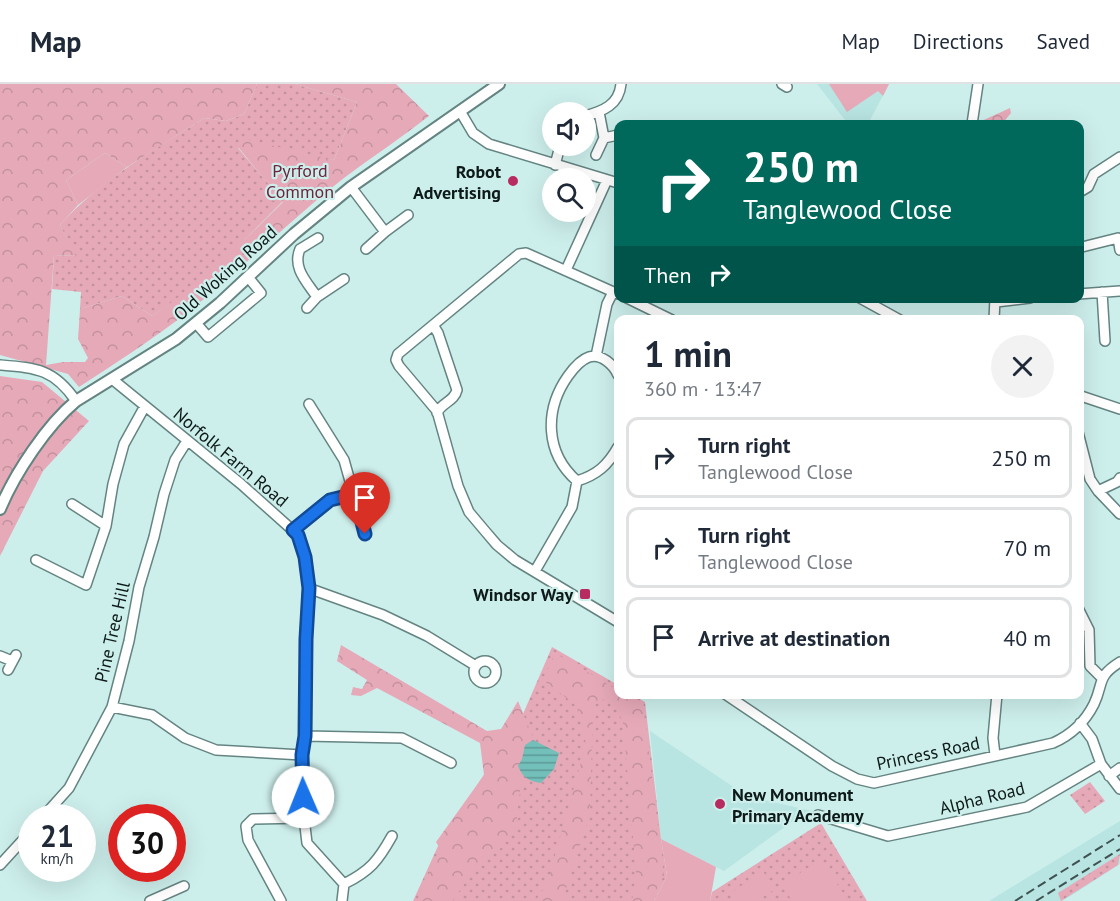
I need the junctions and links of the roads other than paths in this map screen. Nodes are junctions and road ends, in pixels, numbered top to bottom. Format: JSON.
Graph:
{"nodes":[{"id":1,"x":499,"y":84,"type":"edge"},
{"id":2,"x":621,"y":84,"type":"edge"},
{"id":3,"x":978,"y":84,"type":"edge"},
{"id":4,"x":460,"y":111,"type":"junction"},
{"id":5,"x":599,"y":112,"type":"junction"},
{"id":6,"x":596,"y":113,"type":"edge"},
{"id":7,"x":973,"y":120,"type":"edge"},
{"id":8,"x":614,"y":136,"type":"edge"},
{"id":9,"x":604,"y":138,"type":"junction"},
{"id":10,"x":596,"y":155,"type":"dead end"},
{"id":11,"x":557,"y":156,"type":"edge"},
{"id":12,"x":1120,"y":157,"type":"edge"},
{"id":13,"x":555,"y":165,"type":"junction"},
{"id":14,"x":607,"y":180,"type":"junction"},
{"id":15,"x":614,"y":182,"type":"edge"},
{"id":16,"x":351,"y":187,"type":"junction"},
{"id":17,"x":1084,"y":189,"type":"edge"},
{"id":18,"x":408,"y":215,"type":"dead end"},
{"id":19,"x":385,"y":232,"type":"junction"},
{"id":20,"x":294,"y":234,"type":"junction"},
{"id":21,"x":318,"y":238,"type":"dead end"},
{"id":22,"x":1119,"y":238,"type":"edge"},
{"id":23,"x":1084,"y":247,"type":"edge"},
{"id":24,"x":300,"y":249,"type":"junction"},
{"id":25,"x":366,"y":249,"type":"dead end"},
{"id":26,"x":1120,"y":250,"type":"edge"},
{"id":27,"x":566,"y":270,"type":"junction"},
{"id":28,"x":248,"y":277,"type":"junction"},
{"id":29,"x":344,"y":279,"type":"dead end"},
{"id":30,"x":1120,"y":291,"type":"edge"},
{"id":31,"x":614,"y":292,"type":"edge"},
{"id":32,"x":1102,"y":292,"type":"junction"},
{"id":33,"x":1084,"y":294,"type":"edge"},
{"id":34,"x":614,"y":295,"type":"edge"},
{"id":35,"x":317,"y":297,"type":"junction"},
{"id":36,"x":637,"y":303,"type":"edge"},
{"id":37,"x":869,"y":303,"type":"edge"},
{"id":38,"x":307,"y":308,"type":"dead end"},
{"id":39,"x":662,"y":315,"type":"edge"},
{"id":40,"x":891,"y":315,"type":"edge"},
{"id":41,"x":196,"y":323,"type":"junction"},
{"id":42,"x":433,"y":325,"type":"junction"},
{"id":43,"x":1105,"y":340,"type":"dead end"},
{"id":44,"x":596,"y":356,"type":"junction"},
{"id":45,"x":0,"y":365,"type":"edge"},
{"id":46,"x":614,"y":367,"type":"edge"},
{"id":47,"x":112,"y":379,"type":"junction"},
{"id":48,"x":1084,"y":397,"type":"edge"},
{"id":49,"x":76,"y":400,"type":"junction"},
{"id":50,"x":309,"y":404,"type":"dead end"},
{"id":51,"x":145,"y":406,"type":"junction"},
{"id":52,"x":1120,"y":409,"type":"edge"},
{"id":53,"x":437,"y":413,"type":"junction"},
{"id":54,"x":187,"y":441,"type":"junction"},
{"id":55,"x":614,"y":454,"type":"edge"},
{"id":56,"x":1084,"y":456,"type":"edge"},
{"id":57,"x":1120,"y":478,"type":"edge"},
{"id":58,"x":577,"y":481,"type":"junction"},
{"id":59,"x":1098,"y":491,"type":"junction"},
{"id":60,"x":355,"y":494,"type":"junction"},
{"id":61,"x":72,"y":504,"type":"dead end"},
{"id":62,"x":0,"y":508,"type":"edge"},
{"id":63,"x":1120,"y":514,"type":"edge"},
{"id":64,"x":106,"y":526,"type":"junction"},
{"id":65,"x":293,"y":530,"type":"junction"},
{"id":66,"x":365,"y":534,"type":"dead end"},
{"id":67,"x":36,"y":560,"type":"dead end"},
{"id":68,"x":535,"y":571,"type":"junction"},
{"id":69,"x":309,"y":588,"type":"junction"},
{"id":70,"x":614,"y":620,"type":"edge"},
{"id":71,"x":1084,"y":620,"type":"edge"},
{"id":72,"x":0,"y":656,"type":"edge"},
{"id":73,"x":12,"y":662,"type":"dead end"},
{"id":74,"x":1120,"y":662,"type":"edge"},
{"id":75,"x":476,"y":666,"type":"dead end"},
{"id":76,"x":1102,"y":678,"type":"junction"},
{"id":77,"x":732,"y":699,"type":"edge"},
{"id":78,"x":997,"y":699,"type":"edge"},
{"id":79,"x":112,"y":707,"type":"junction"},
{"id":80,"x":1080,"y":723,"type":"junction"},
{"id":81,"x":305,"y":736,"type":"junction"},
{"id":82,"x":302,"y":755,"type":"junction"},
{"id":83,"x":995,"y":755,"type":"junction"},
{"id":84,"x":452,"y":763,"type":"dead end"},
{"id":85,"x":1101,"y":764,"type":"junction"},
{"id":86,"x":1120,"y":768,"type":"edge"},
{"id":87,"x":1109,"y":776,"type":"junction"},
{"id":88,"x":1120,"y":789,"type":"edge"},
{"id":89,"x":55,"y":804,"type":"edge"},
{"id":90,"x":818,"y":815,"type":"dead end"},
{"id":91,"x":304,"y":818,"type":"junction"},
{"id":92,"x":392,"y":836,"type":"dead end"},
{"id":93,"x":18,"y":845,"type":"edge"},
{"id":94,"x":0,"y":865,"type":"edge"},
{"id":95,"x":344,"y":884,"type":"junction"},
{"id":96,"x":184,"y":886,"type":"dead end"},
{"id":97,"x":150,"y":901,"type":"edge"},
{"id":98,"x":281,"y":901,"type":"edge"},
{"id":99,"x":342,"y":901,"type":"edge"}],
"edges":[{"from":1,"to":4,"type":"main road","name":"Old Woking Road"},
{"from":2,"to":5,"type":"street"},
{"from":3,"to":7,"type":"street"},
{"from":4,"to":13,"type":"street"},
{"from":4,"to":16,"type":"main road","name":"Old Woking Road"},
{"from":5,"to":6,"type":"street"},
{"from":5,"to":9,"type":"street"},
{"from":8,"to":9,"type":"street"},
{"from":9,"to":10,"type":"street"},
{"from":11,"to":13,"type":"street"},
{"from":12,"to":17,"type":"street"},
{"from":13,"to":14,"type":"street"},
{"from":14,"to":15,"type":"street"},
{"from":14,"to":27,"type":"street"},
{"from":16,"to":19,"type":"street"},
{"from":16,"to":20,"type":"main road","name":"Old Woking Road"},
{"from":18,"to":19,"type":"street"},
{"from":19,"to":25,"type":"street"},
{"from":20,"to":24,"type":"street"},
{"from":20,"to":28,"type":"main road","name":"Old Woking Road"},
{"from":21,"to":24,"type":"street"},
{"from":22,"to":23,"type":"street"},
{"from":22,"to":26,"type":"street"},
{"from":24,"to":35,"type":"street"},
{"from":27,"to":31,"type":"street"},
{"from":27,"to":42,"type":"street"},
{"from":28,"to":41,"type":"main road","name":"Old Woking Road"},
{"from":28,"to":41,"type":"street"},
{"from":29,"to":35,"type":"street"},
{"from":30,"to":32,"type":"street"},
{"from":32,"to":33,"type":"street"},
{"from":32,"to":43,"type":"street"},
{"from":34,"to":44,"type":"street"},
{"from":35,"to":38,"type":"street"},
{"from":36,"to":39,"type":"street"},
{"from":37,"to":40,"type":"street"},
{"from":41,"to":47,"type":"main road","name":"Old Woking Road"},
{"from":42,"to":53,"type":"street"},
{"from":42,"to":53,"type":"street"},
{"from":44,"to":46,"type":"street"},
{"from":44,"to":58,"type":"street"},
{"from":45,"to":49,"type":"street"},
{"from":47,"to":49,"type":"main road","name":"Old Woking Road"},
{"from":47,"to":51,"type":"street","name":"Norfolk Farm Road"},
{"from":48,"to":52,"type":"street"},
{"from":49,"to":62,"type":"main road","name":"Old Woking Road"},
{"from":50,"to":60,"type":"street"},
{"from":51,"to":54,"type":"street","name":"Norfolk Farm Road"},
{"from":51,"to":64,"type":"street"},
{"from":53,"to":68,"type":"street"},
{"from":54,"to":65,"type":"street","name":"Norfolk Farm Road"},
{"from":54,"to":79,"type":"street","name":"Pine Tree Hill"},
{"from":55,"to":58,"type":"street"},
{"from":56,"to":59,"type":"street"},
{"from":57,"to":59,"type":"street"},
{"from":58,"to":68,"type":"street"},
{"from":59,"to":63,"type":"street"},
{"from":60,"to":65,"type":"street"},
{"from":60,"to":66,"type":"street"},
{"from":61,"to":64,"type":"street"},
{"from":64,"to":67,"type":"street"},
{"from":65,"to":69,"type":"street","name":"Norfolk Farm Road"},
{"from":68,"to":70,"type":"street"},
{"from":69,"to":75,"type":"street"},
{"from":69,"to":81,"type":"street","name":"Norfolk Farm Road"},
{"from":71,"to":76,"type":"street"},
{"from":72,"to":73,"type":"street"},
{"from":74,"to":76,"type":"street","name":"Princess Road"},
{"from":76,"to":80,"type":"street","name":"Princess Road"},
{"from":77,"to":83,"type":"street","name":"Princess Road"},
{"from":78,"to":83,"type":"street"},
{"from":79,"to":82,"type":"street"},
{"from":79,"to":89,"type":"street","name":"Pine Tree Hill"},
{"from":80,"to":83,"type":"street","name":"Princess Road"},
{"from":80,"to":85,"type":"street"},
{"from":81,"to":82,"type":"street","name":"Norfolk Farm Road"},
{"from":81,"to":84,"type":"street"},
{"from":82,"to":91,"type":"street","name":"Norfolk Farm Road"},
{"from":85,"to":87,"type":"street"},
{"from":85,"to":90,"type":"street","name":"Alpha Road"},
{"from":86,"to":87,"type":"street"},
{"from":87,"to":88,"type":"street"},
{"from":91,"to":95,"type":"street","name":"Norfolk Farm Road"},
{"from":91,"to":98,"type":"street"},
{"from":92,"to":95,"type":"street"},
{"from":93,"to":94,"type":"street"},
{"from":95,"to":99,"type":"street"},
{"from":96,"to":97,"type":"street"}]}
